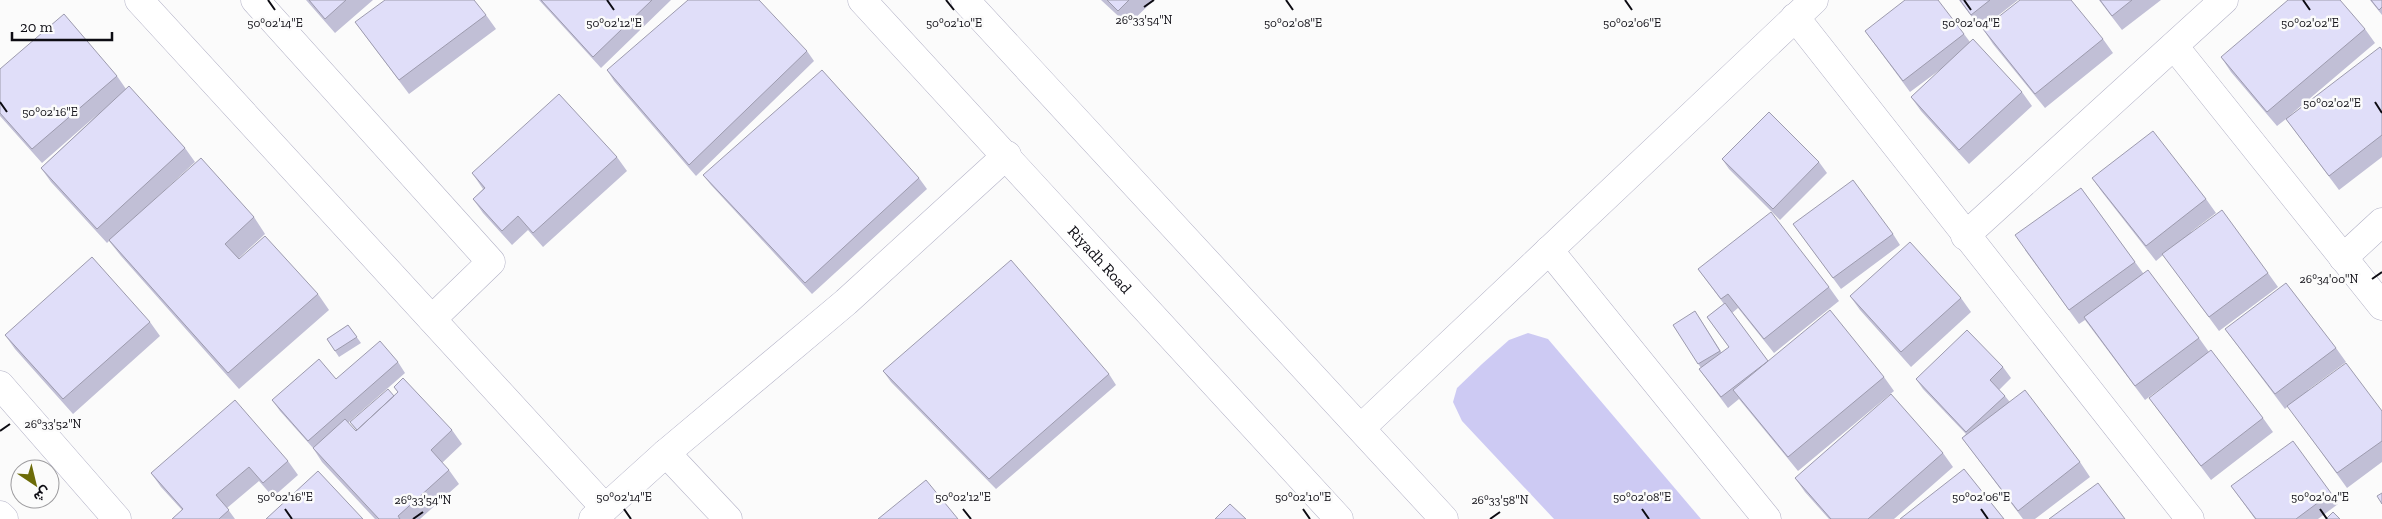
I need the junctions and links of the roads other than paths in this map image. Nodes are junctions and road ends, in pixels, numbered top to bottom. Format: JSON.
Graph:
{"nodes":[{"id":1,"x":139,"y":0,"type":"edge"},
{"id":2,"x":255,"y":0,"type":"edge"},
{"id":3,"x":862,"y":0,"type":"edge"},
{"id":4,"x":965,"y":0,"type":"edge"},
{"id":5,"x":2224,"y":0,"type":"edge"},
{"id":6,"x":1805,"y":9,"type":"edge"},
{"id":7,"x":2174,"y":46,"type":"junction"},
{"id":8,"x":1007,"y":155,"type":"junction"},
{"id":9,"x":2382,"y":222,"type":"edge"},
{"id":10,"x":1965,"y":236,"type":"junction"},
{"id":11,"x":1549,"y":250,"type":"junction"},
{"id":12,"x":2343,"y":258,"type":"junction"},
{"id":13,"x":2382,"y":306,"type":"edge"},
{"id":14,"x":432,"y":320,"type":"junction"},
{"id":15,"x":0,"y":385,"type":"edge"},
{"id":16,"x":1360,"y":428,"type":"junction"},
{"id":17,"x":666,"y":453,"type":"junction"},
{"id":18,"x":599,"y":514,"type":"edge"},
{"id":19,"x":0,"y":515,"type":"edge"},
{"id":20,"x":4,"y":519,"type":"edge"},
{"id":21,"x":117,"y":519,"type":"edge"},
{"id":22,"x":728,"y":519,"type":"edge"},
{"id":23,"x":1339,"y":519,"type":"edge"},
{"id":24,"x":1444,"y":519,"type":"edge"},
{"id":25,"x":1767,"y":519,"type":"edge"},
{"id":26,"x":2190,"y":519,"type":"edge"}],
"edges":[{"from":1,"to":14,"type":"street"},
{"from":2,"to":14,"type":"street"},
{"from":3,"to":8,"type":"street","name":"Riyadh Road"},
{"from":4,"to":16,"type":"street"},
{"from":5,"to":7,"type":"street"},
{"from":6,"to":10,"type":"street"},
{"from":6,"to":11,"type":"street"},
{"from":7,"to":10,"type":"street"},
{"from":7,"to":12,"type":"street"},
{"from":8,"to":17,"type":"street"},
{"from":8,"to":23,"type":"street","name":"Riyadh Road"},
{"from":9,"to":12,"type":"street"},
{"from":10,"to":26,"type":"street"},
{"from":11,"to":16,"type":"street"},
{"from":11,"to":25,"type":"street"},
{"from":12,"to":13,"type":"street"},
{"from":14,"to":18,"type":"street"},
{"from":15,"to":21,"type":"street"},
{"from":16,"to":24,"type":"street"},
{"from":17,"to":18,"type":"street"},
{"from":17,"to":22,"type":"street"},
{"from":19,"to":20,"type":"street"}]}
